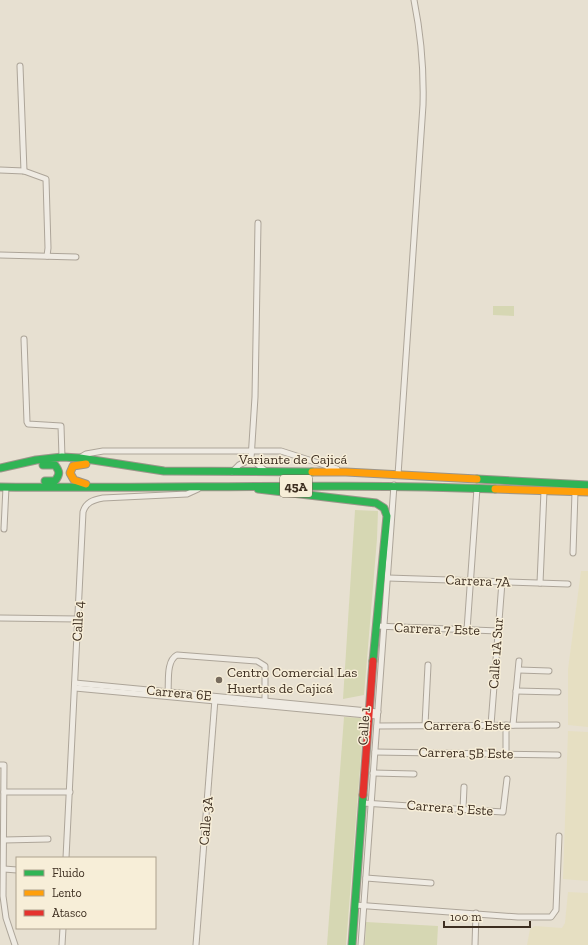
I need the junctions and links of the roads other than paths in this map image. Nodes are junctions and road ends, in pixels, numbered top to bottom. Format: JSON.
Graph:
{"nodes":[{"id":1,"x":414,"y":0,"type":"edge"},
{"id":2,"x":20,"y":66,"type":"dead end"},
{"id":3,"x":0,"y":170,"type":"edge"},
{"id":4,"x":24,"y":171,"type":"junction"},
{"id":5,"x":258,"y":223,"type":"dead end"},
{"id":6,"x":0,"y":255,"type":"edge"},
{"id":7,"x":47,"y":256,"type":"junction"},
{"id":8,"x":76,"y":257,"type":"dead end"},
{"id":9,"x":24,"y":339,"type":"dead end"},
{"id":10,"x":251,"y":450,"type":"junction"},
{"id":11,"x":62,"y":458,"type":"junction"},
{"id":12,"x":80,"y":458,"type":"junction"},
{"id":13,"x":251,"y":459,"type":"junction"},
{"id":14,"x":108,"y":463,"type":"junction"},
{"id":15,"x":12,"y":465,"type":"junction"},
{"id":16,"x":0,"y":468,"type":"edge"},
{"id":17,"x":232,"y":472,"type":"junction"},
{"id":18,"x":346,"y":472,"type":"junction"},
{"id":19,"x":267,"y":473,"type":"junction"},
{"id":20,"x":398,"y":475,"type":"junction"},
{"id":21,"x":394,"y":485,"type":"junction"},
{"id":22,"x":588,"y":485,"type":"edge"},
{"id":23,"x":202,"y":486,"type":"junction"},
{"id":24,"x":3,"y":487,"type":"edge"},
{"id":25,"x":17,"y":487,"type":"junction"},
{"id":26,"x":251,"y":487,"type":"junction"},
{"id":27,"x":106,"y":488,"type":"junction"},
{"id":28,"x":477,"y":488,"type":"junction"},
{"id":29,"x":544,"y":491,"type":"junction"},
{"id":30,"x":575,"y":492,"type":"junction"},
{"id":31,"x":588,"y":492,"type":"edge"},
{"id":32,"x":4,"y":529,"type":"dead end"},
{"id":33,"x":573,"y":553,"type":"dead end"},
{"id":34,"x":388,"y":578,"type":"junction"},
{"id":35,"x":470,"y":581,"type":"junction"},
{"id":36,"x":502,"y":582,"type":"junction"},
{"id":37,"x":540,"y":583,"type":"junction"},
{"id":38,"x":568,"y":584,"type":"dead end"},
{"id":39,"x":0,"y":618,"type":"edge"},
{"id":40,"x":78,"y":619,"type":"junction"},
{"id":41,"x":376,"y":626,"type":"junction"},
{"id":42,"x":384,"y":627,"type":"junction"},
{"id":43,"x":467,"y":630,"type":"junction"},
{"id":44,"x":498,"y":631,"type":"junction"},
{"id":45,"x":519,"y":661,"type":"dead end"},
{"id":46,"x":428,"y":665,"type":"dead end"},
{"id":47,"x":519,"y":670,"type":"junction"},
{"id":48,"x":549,"y":671,"type":"dead end"},
{"id":49,"x":75,"y":686,"type":"junction"},
{"id":50,"x":516,"y":691,"type":"junction"},
{"id":51,"x":168,"y":692,"type":"junction"},
{"id":52,"x":558,"y":692,"type":"dead end"},
{"id":53,"x":215,"y":699,"type":"junction"},
{"id":54,"x":265,"y":701,"type":"junction"},
{"id":55,"x":369,"y":713,"type":"junction"},
{"id":56,"x":378,"y":714,"type":"junction"},
{"id":57,"x":425,"y":725,"type":"junction"},
{"id":58,"x":491,"y":725,"type":"junction"},
{"id":59,"x":506,"y":725,"type":"junction"},
{"id":60,"x":513,"y":725,"type":"junction"},
{"id":61,"x":557,"y":725,"type":"dead end"},
{"id":62,"x":377,"y":726,"type":"junction"},
{"id":63,"x":375,"y":752,"type":"junction"},
{"id":64,"x":506,"y":754,"type":"junction"},
{"id":65,"x":558,"y":755,"type":"dead end"},
{"id":66,"x":2,"y":765,"type":"edge"},
{"id":67,"x":373,"y":773,"type":"junction"},
{"id":68,"x":414,"y":774,"type":"dead end"},
{"id":69,"x":507,"y":779,"type":"dead end"},
{"id":70,"x":464,"y":787,"type":"dead end"},
{"id":71,"x":4,"y":792,"type":"junction"},
{"id":72,"x":70,"y":792,"type":"junction"},
{"id":73,"x":363,"y":803,"type":"junction"},
{"id":74,"x":372,"y":803,"type":"junction"},
{"id":75,"x":463,"y":809,"type":"junction"},
{"id":76,"x":559,"y":836,"type":"dead end"},
{"id":77,"x":48,"y":839,"type":"dead end"},
{"id":78,"x":4,"y":840,"type":"junction"},
{"id":79,"x":66,"y":857,"type":"edge"},
{"id":80,"x":4,"y":869,"type":"junction"},
{"id":81,"x":16,"y":870,"type":"edge"},
{"id":82,"x":366,"y":878,"type":"junction"},
{"id":83,"x":431,"y":883,"type":"dead end"},
{"id":84,"x":2,"y":896,"type":"edge"},
{"id":85,"x":355,"y":905,"type":"junction"},
{"id":86,"x":363,"y":906,"type":"junction"},
{"id":87,"x":476,"y":913,"type":"junction"},
{"id":88,"x":63,"y":929,"type":"edge"},
{"id":89,"x":15,"y":945,"type":"edge"},
{"id":90,"x":62,"y":945,"type":"edge"},
{"id":91,"x":196,"y":945,"type":"edge"},
{"id":92,"x":352,"y":945,"type":"edge"},
{"id":93,"x":360,"y":945,"type":"edge"},
{"id":94,"x":475,"y":945,"type":"edge"}],
"edges":[{"from":1,"to":20,"type":"street"},
{"from":2,"to":4,"type":"street"},
{"from":3,"to":4,"type":"street"},
{"from":4,"to":7,"type":"street"},
{"from":5,"to":10,"type":"street"},
{"from":6,"to":7,"type":"street"},
{"from":7,"to":8,"type":"street"},
{"from":9,"to":11,"type":"street"},
{"from":10,"to":12,"type":"street"},
{"from":10,"to":13,"type":"street"},
{"from":10,"to":18,"type":"street"},
{"from":11,"to":12,"type":"main road","name":"Variante de Cajicá","number":"45A"},
{"from":11,"to":15,"type":"main road","name":"Variante de Cajicá","number":"45A"},
{"from":12,"to":14,"type":"main road","name":"Variante de Cajicá","number":"45A"},
{"from":13,"to":17,"type":"street"},
{"from":13,"to":19,"type":"street"},
{"from":14,"to":17,"type":"main road","name":"Variante de Cajicá","number":"45A"},
{"from":14,"to":27,"type":"main road"},
{"from":15,"to":16,"type":"main road","name":"Variante de Cajicá","number":"45A"},
{"from":15,"to":25,"type":"main road"},
{"from":17,"to":19,"type":"main road","name":"Variante de Cajicá","number":"45A"},
{"from":18,"to":19,"type":"main road","name":"Variante de Cajicá","number":"45A"},
{"from":18,"to":20,"type":"main road","name":"Variante de Cajicá","number":"45A"},
{"from":20,"to":22,"type":"main road","name":"Variante de Cajicá","number":"45A"},
{"from":21,"to":26,"type":"main road","name":"Variante de Cajicá","number":"45A"},
{"from":21,"to":28,"type":"main road","name":"Variante de Cajicá","number":"45A"},
{"from":21,"to":34,"type":"street","name":"Calle 1"},
{"from":23,"to":26,"type":"main road","name":"Variante de Cajicá","number":"45A"},
{"from":23,"to":27,"type":"main road","name":"Variante de Cajicá","number":"45A"},
{"from":23,"to":40,"type":"street","name":"Calle 4"},
{"from":24,"to":25,"type":"main road","name":"Variante de Cajicá","number":"45A"},
{"from":24,"to":32,"type":"street"},
{"from":25,"to":27,"type":"main road","name":"Variante de Cajicá","number":"45A"},
{"from":26,"to":41,"type":"main road","name":"Calle 1"},
{"from":28,"to":29,"type":"main road","name":"Variante de Cajicá","number":"45A"},
{"from":28,"to":35,"type":"street"},
{"from":29,"to":30,"type":"main road","name":"Variante de Cajicá","number":"45A"},
{"from":29,"to":37,"type":"street"},
{"from":30,"to":31,"type":"main road","name":"Variante de Cajicá","number":"45A"},
{"from":30,"to":33,"type":"street"},
{"from":34,"to":35,"type":"street","name":"Carrera 7A"},
{"from":34,"to":42,"type":"street","name":"Calle 1"},
{"from":35,"to":36,"type":"street","name":"Carrera 7A"},
{"from":35,"to":43,"type":"street"},
{"from":36,"to":37,"type":"street","name":"Carrera 7A"},
{"from":36,"to":44,"type":"street","name":"Calle 1A Sur"},
{"from":37,"to":38,"type":"street","name":"Carrera 7A"},
{"from":39,"to":40,"type":"street"},
{"from":40,"to":49,"type":"street","name":"Calle 4"},
{"from":41,"to":42,"type":"street","name":"Carrera 7 Este"},
{"from":41,"to":55,"type":"main road","name":"Calle 1"},
{"from":42,"to":43,"type":"street","name":"Carrera 7 Este"},
{"from":42,"to":56,"type":"street","name":"Calle 1"},
{"from":43,"to":44,"type":"street","name":"Carrera 7 Este"},
{"from":44,"to":58,"type":"street","name":"Calle 1A Sur"},
{"from":45,"to":47,"type":"street"},
{"from":46,"to":57,"type":"street"},
{"from":47,"to":48,"type":"street"},
{"from":47,"to":50,"type":"street"},
{"from":49,"to":51,"type":"street","name":"Carrera 6E"},
{"from":49,"to":53,"type":"street","name":"Carrera 6E"},
{"from":49,"to":72,"type":"street","name":"Calle 4"},
{"from":50,"to":52,"type":"street"},
{"from":50,"to":60,"type":"street"},
{"from":51,"to":53,"type":"street","name":"Carrera 6E"},
{"from":51,"to":54,"type":"street"},
{"from":53,"to":54,"type":"street","name":"Carrera 6E"},
{"from":53,"to":55,"type":"street","name":"Carrera 6E"},
{"from":53,"to":91,"type":"street","name":"Calle 3A"},
{"from":54,"to":55,"type":"street","name":"Carrera 6E"},
{"from":55,"to":56,"type":"street","name":"Carrera 6E"},
{"from":55,"to":73,"type":"main road","name":"Calle 1"},
{"from":56,"to":62,"type":"street","name":"Calle 1"},
{"from":57,"to":58,"type":"street","name":"Carrera 6 Este"},
{"from":57,"to":62,"type":"street","name":"Carrera 6 Este"},
{"from":58,"to":59,"type":"street","name":"Carrera 6 Este"},
{"from":59,"to":60,"type":"street","name":"Carrera 6 Este"},
{"from":59,"to":64,"type":"street"},
{"from":60,"to":61,"type":"street","name":"Carrera 6 Este"},
{"from":62,"to":63,"type":"street","name":"Calle 1"},
{"from":63,"to":64,"type":"street","name":"Carrera 5B Este"},
{"from":63,"to":67,"type":"street","name":"Calle 1"},
{"from":64,"to":65,"type":"street","name":"Carrera 5B Este"},
{"from":66,"to":71,"type":"street"},
{"from":67,"to":68,"type":"street"},
{"from":67,"to":74,"type":"street","name":"Calle 1"},
{"from":69,"to":75,"type":"street","name":"Carrera 5 Este"},
{"from":70,"to":75,"type":"street"},
{"from":71,"to":72,"type":"street"},
{"from":71,"to":78,"type":"street"},
{"from":72,"to":79,"type":"street","name":"Calle 4"},
{"from":73,"to":74,"type":"street","name":"Carrera 5 Este"},
{"from":73,"to":85,"type":"main road","name":"Calle 1"},
{"from":74,"to":75,"type":"street","name":"Carrera 5 Este"},
{"from":74,"to":82,"type":"street","name":"Calle 1"},
{"from":76,"to":87,"type":"street"},
{"from":77,"to":78,"type":"street"},
{"from":78,"to":80,"type":"street"},
{"from":80,"to":81,"type":"street"},
{"from":80,"to":84,"type":"street"},
{"from":82,"to":83,"type":"street"},
{"from":82,"to":86,"type":"street","name":"Calle 1"},
{"from":84,"to":89,"type":"street"},
{"from":85,"to":86,"type":"street"},
{"from":85,"to":92,"type":"main road","name":"Calle 1"},
{"from":86,"to":87,"type":"street"},
{"from":86,"to":93,"type":"street","name":"Calle 1"},
{"from":87,"to":94,"type":"street"},
{"from":88,"to":90,"type":"street"}]}
